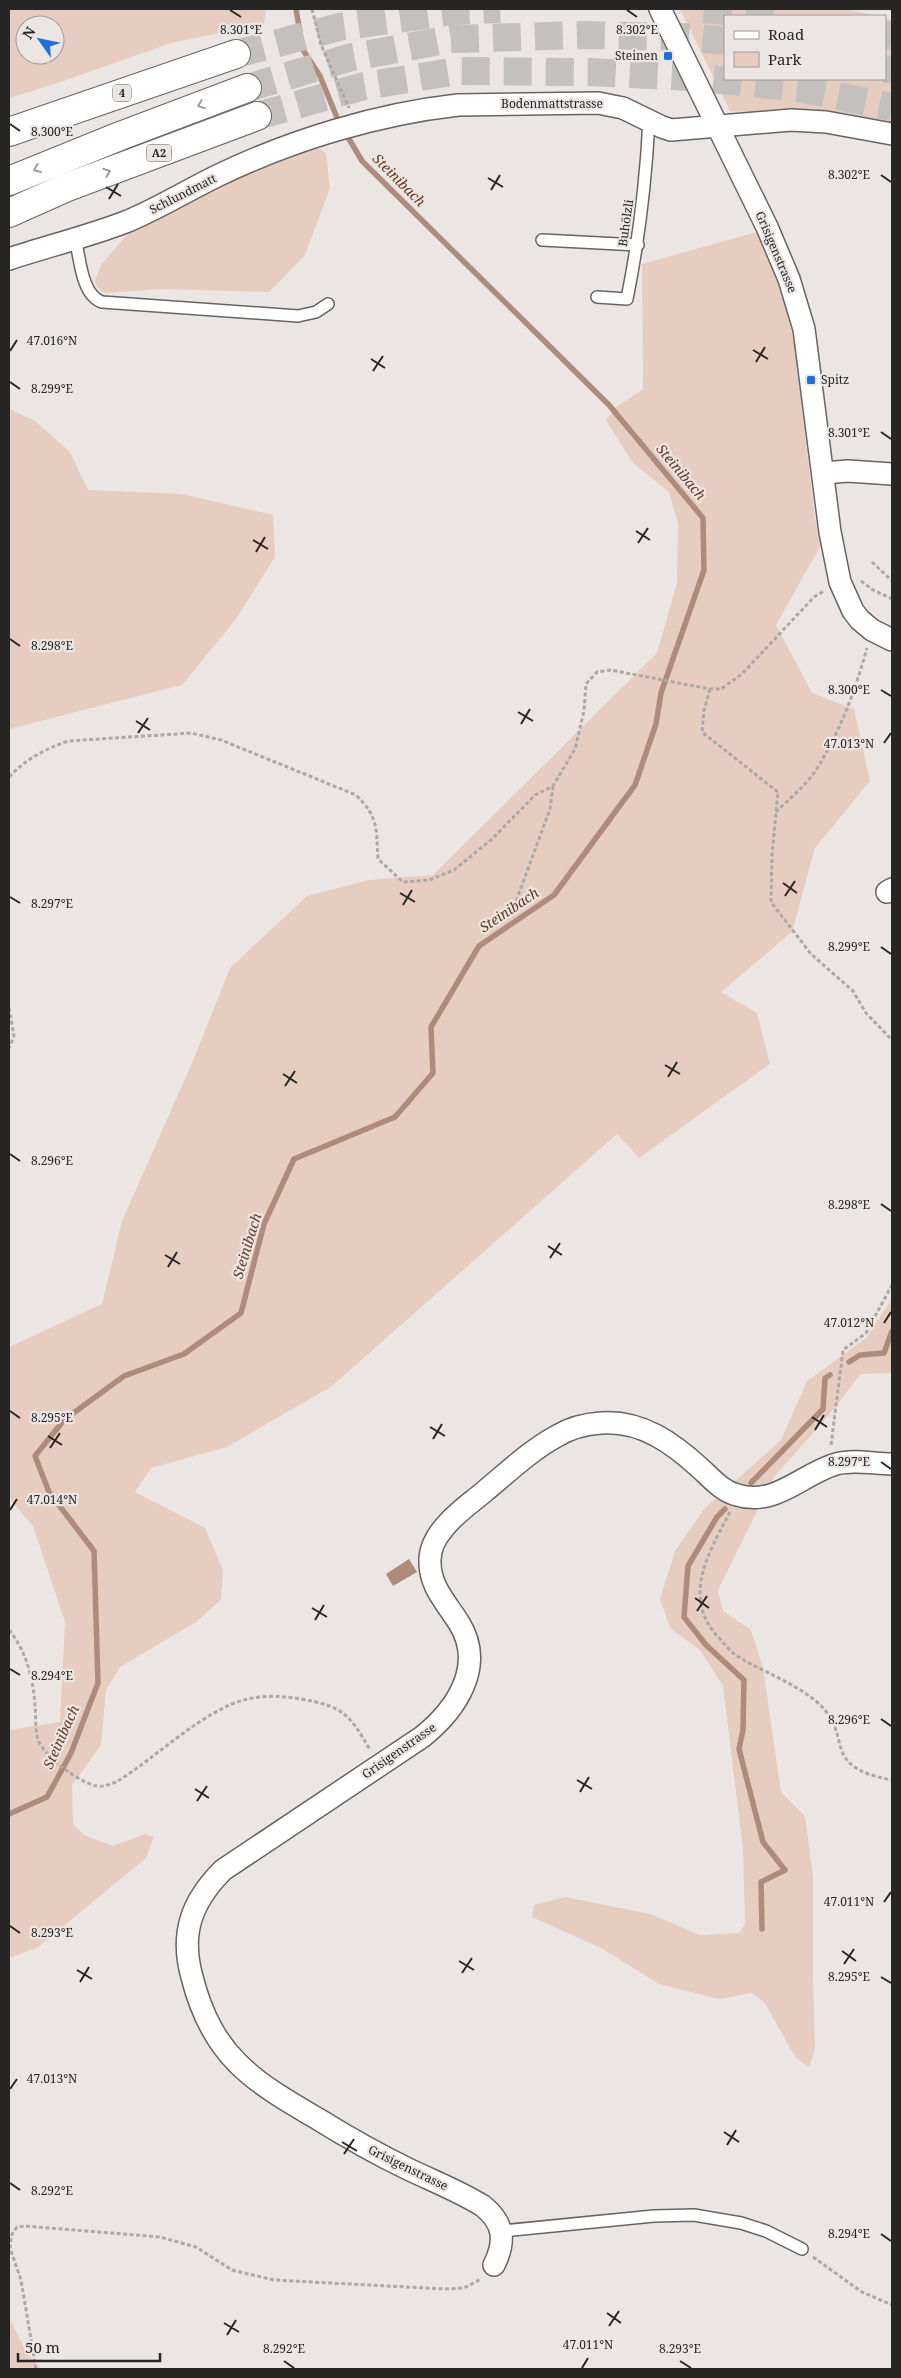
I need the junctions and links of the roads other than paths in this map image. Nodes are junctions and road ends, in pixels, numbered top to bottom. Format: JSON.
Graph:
{"nodes":[{"id":1,"x":660,"y":9,"type":"edge"},
{"id":2,"x":236,"y":54,"type":"tunnel mouth"},
{"id":3,"x":247,"y":88,"type":"tunnel mouth"},
{"id":4,"x":257,"y":116,"type":"tunnel mouth"},
{"id":5,"x":649,"y":120,"type":"junction"},
{"id":6,"x":356,"y":126,"type":"joint"},
{"id":7,"x":717,"y":126,"type":"junction"},
{"id":8,"x":9,"y":132,"type":"edge"},
{"id":9,"x":892,"y":134,"type":"edge"},
{"id":10,"x":9,"y":181,"type":"edge"},
{"id":11,"x":9,"y":213,"type":"edge"},
{"id":12,"x":75,"y":238,"type":"junction"},
{"id":13,"x":542,"y":240,"type":"dead end"},
{"id":14,"x":638,"y":245,"type":"junction"},
{"id":15,"x":9,"y":259,"type":"edge"},
{"id":16,"x":597,"y":297,"type":"dead end"},
{"id":17,"x":328,"y":304,"type":"dead end"},
{"id":18,"x":823,"y":473,"type":"junction"},
{"id":19,"x":892,"y":474,"type":"edge"},
{"id":20,"x":892,"y":640,"type":"edge"},
{"id":21,"x":892,"y":1464,"type":"edge"},
{"id":22,"x":502,"y":2231,"type":"junction"},
{"id":23,"x":802,"y":2249,"type":"road end"},
{"id":24,"x":494,"y":2265,"type":"road end"}],
"edges":[{"from":1,"to":7,"type":"street","name":"Grisigenstrasse"},
{"from":2,"to":8,"type":"main road","number":"4"},
{"from":3,"to":10,"type":"main road","number":"A2","one_way":true},
{"from":11,"to":4,"type":"main road","number":"A2","one_way":true},
{"from":5,"to":6,"type":"street","name":"Bodenmattstrasse"},
{"from":5,"to":7,"type":"street","name":"Bodenmattstrasse"},
{"from":5,"to":14,"type":"lane","name":"Buhölzli"},
{"from":6,"to":12,"type":"street","name":"Schlundmatt"},
{"from":7,"to":9,"type":"street","name":"Bodenmattstrasse"},
{"from":7,"to":18,"type":"street","name":"Grisigenstrasse"},
{"from":12,"to":15,"type":"street","name":"Schlundmatt"},
{"from":12,"to":17,"type":"lane"},
{"from":13,"to":14,"type":"lane"},
{"from":14,"to":16,"type":"lane","name":"Buhölzli"},
{"from":18,"to":19,"type":"street"},
{"from":18,"to":20,"type":"street","name":"Grisigenstrasse"},
{"from":21,"to":22,"type":"street","name":"Grisigenstrasse"},
{"from":22,"to":23,"type":"lane"},
{"from":22,"to":24,"type":"street"}]}
